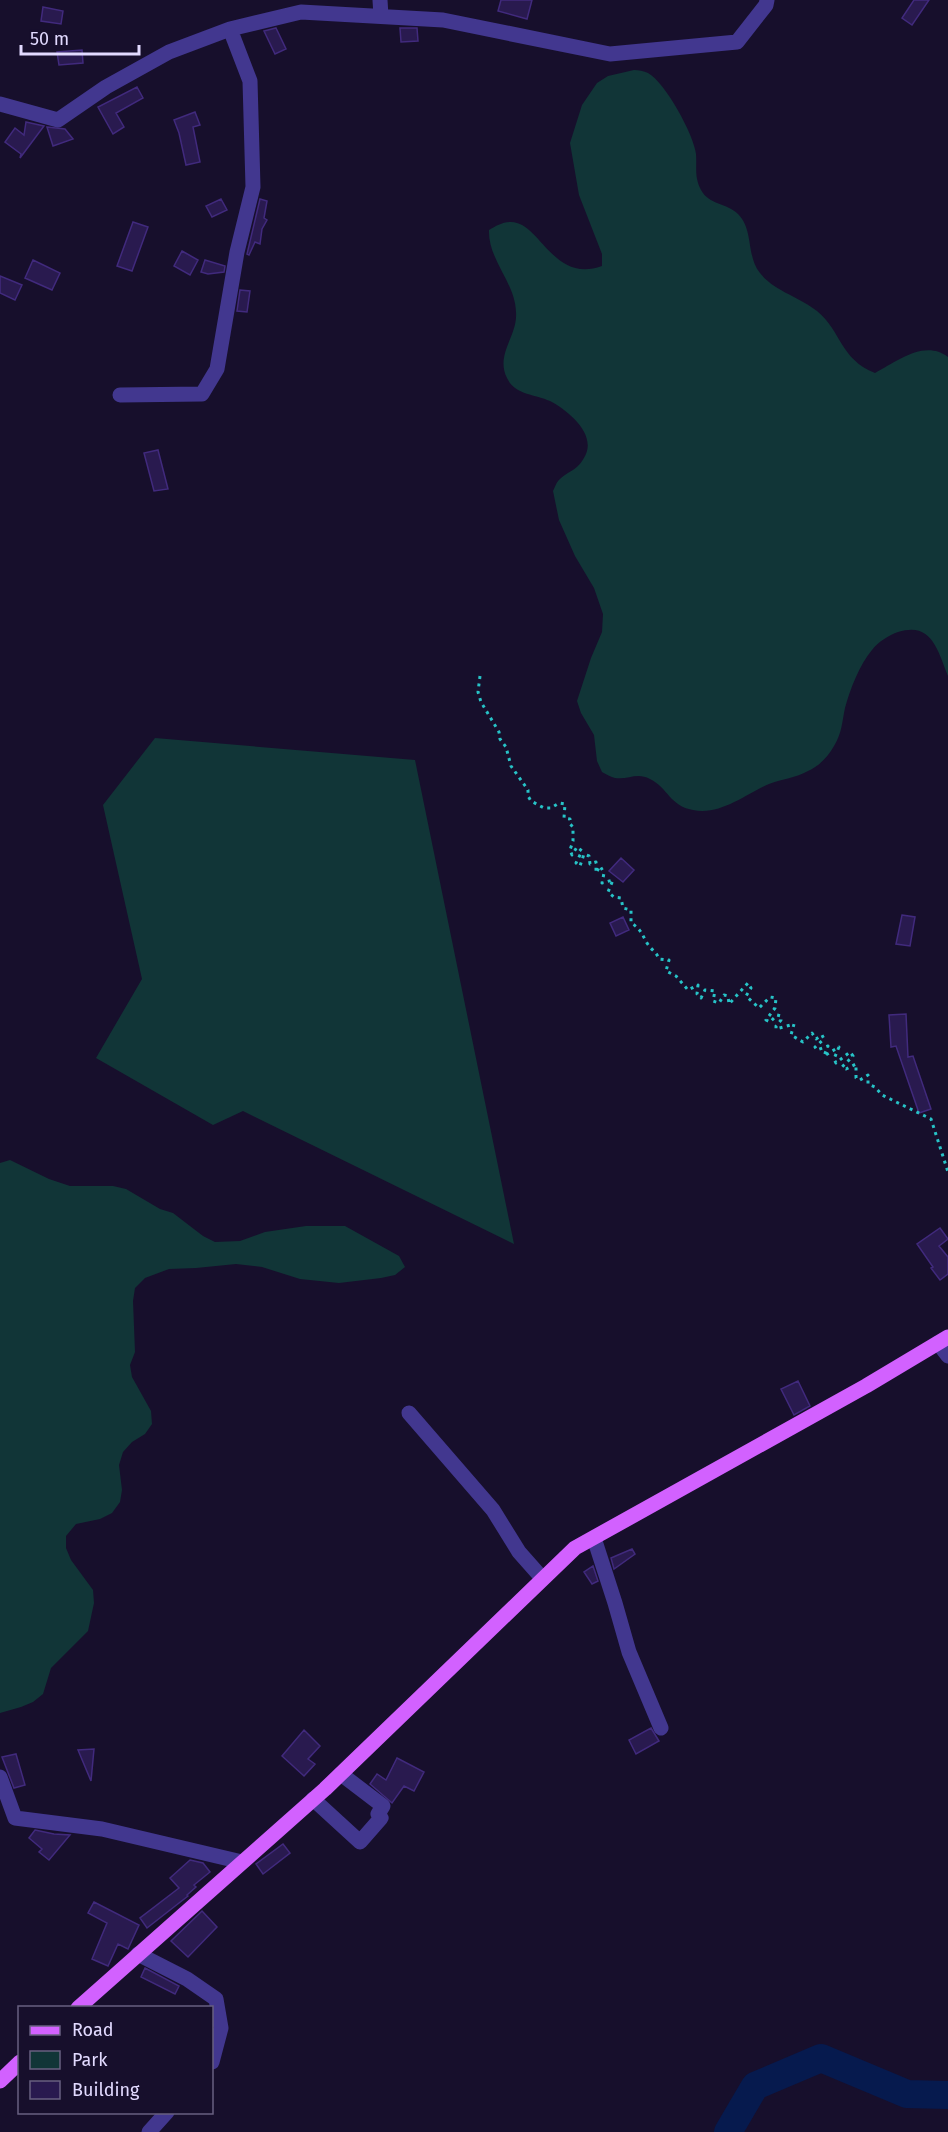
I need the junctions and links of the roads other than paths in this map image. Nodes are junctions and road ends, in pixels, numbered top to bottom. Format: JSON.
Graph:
{"nodes":[{"id":1,"x":380,"y":0,"type":"edge"},
{"id":2,"x":767,"y":0,"type":"edge"},
{"id":3,"x":381,"y":16,"type":"junction"},
{"id":4,"x":230,"y":29,"type":"junction"},
{"id":5,"x":0,"y":104,"type":"edge"},
{"id":6,"x":120,"y":395,"type":"dead end"},
{"id":7,"x":943,"y":1340,"type":"edge"},
{"id":8,"x":948,"y":1356,"type":"edge"},
{"id":9,"x":409,"y":1413,"type":"dead end"},
{"id":10,"x":594,"y":1538,"type":"junction"},
{"id":11,"x":542,"y":1578,"type":"junction"},
{"id":12,"x":661,"y":1728,"type":"dead end"},
{"id":13,"x":341,"y":1774,"type":"junction"},
{"id":14,"x":0,"y":1778,"type":"edge"},
{"id":15,"x":313,"y":1798,"type":"junction"},
{"id":16,"x":242,"y":1862,"type":"junction"},
{"id":17,"x":138,"y":1954,"type":"junction"},
{"id":18,"x":79,"y":2006,"type":"edge"},
{"id":19,"x":213,"y":2058,"type":"edge"},
{"id":20,"x":18,"y":2064,"type":"edge"},
{"id":21,"x":0,"y":2080,"type":"edge"},
{"id":22,"x":164,"y":2114,"type":"edge"},
{"id":23,"x":149,"y":2132,"type":"edge"}],
"edges":[{"from":1,"to":3,"type":"street"},
{"from":2,"to":3,"type":"street"},
{"from":3,"to":4,"type":"street"},
{"from":4,"to":5,"type":"street"},
{"from":4,"to":6,"type":"street"},
{"from":7,"to":8,"type":"street"},
{"from":7,"to":10,"type":"main road"},
{"from":9,"to":11,"type":"street"},
{"from":10,"to":11,"type":"main road"},
{"from":10,"to":12,"type":"street"},
{"from":11,"to":13,"type":"main road"},
{"from":13,"to":15,"type":"main road"},
{"from":13,"to":15,"type":"street"},
{"from":14,"to":16,"type":"street"},
{"from":15,"to":16,"type":"main road"},
{"from":16,"to":17,"type":"main road"},
{"from":17,"to":18,"type":"main road"},
{"from":17,"to":19,"type":"street"},
{"from":20,"to":21,"type":"main road"},
{"from":22,"to":23,"type":"street"}]}
